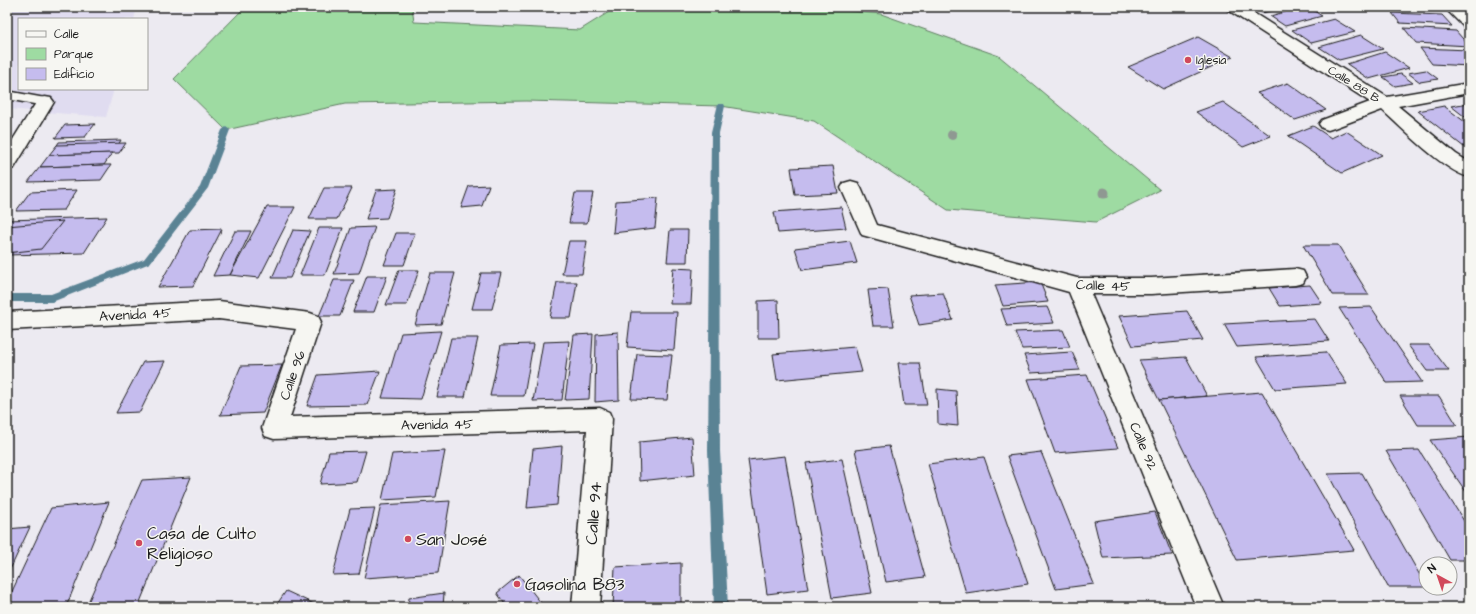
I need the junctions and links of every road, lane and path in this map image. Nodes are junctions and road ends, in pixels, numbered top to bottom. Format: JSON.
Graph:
{"nodes":[{"id":1,"x":1233,"y":7,"type":"edge"},
{"id":2,"x":1452,"y":7,"type":"edge"},
{"id":3,"x":1469,"y":23,"type":"edge"},
{"id":4,"x":1469,"y":88,"type":"edge"},
{"id":5,"x":7,"y":95,"type":"edge"},
{"id":6,"x":45,"y":102,"type":"joint"},
{"id":7,"x":1384,"y":103,"type":"junction"},
{"id":8,"x":1328,"y":124,"type":"dead end"},
{"id":9,"x":7,"y":164,"type":"edge"},
{"id":10,"x":1469,"y":170,"type":"edge"},
{"id":11,"x":851,"y":188,"type":"dead end"},
{"id":12,"x":1295,"y":277,"type":"dead end"},
{"id":13,"x":1077,"y":286,"type":"junction"},
{"id":14,"x":7,"y":321,"type":"edge"},
{"id":15,"x":310,"y":322,"type":"joint"},
{"id":16,"x":600,"y":419,"type":"joint"},
{"id":17,"x":274,"y":428,"type":"joint"},
{"id":18,"x":586,"y":607,"type":"edge"},
{"id":19,"x":1210,"y":607,"type":"edge"}],
"edges":[{"from":1,"to":7,"type":"street","name":"Calle 88 B"},
{"from":2,"to":3,"type":"street"},
{"from":4,"to":7,"type":"street"},
{"from":5,"to":6,"type":"lane"},
{"from":6,"to":9,"type":"street"},
{"from":7,"to":8,"type":"street"},
{"from":7,"to":10,"type":"street","name":"Calle 88 B"},
{"from":11,"to":13,"type":"street","name":"Calle 45"},
{"from":12,"to":13,"type":"street","name":"Calle 45"},
{"from":13,"to":19,"type":"street","name":"Calle 92"},
{"from":14,"to":15,"type":"street","name":"Avenida 45"},
{"from":15,"to":17,"type":"street","name":"Calle 96"},
{"from":16,"to":17,"type":"street","name":"Avenida 45"},
{"from":16,"to":18,"type":"street","name":"Calle 94"}]}
